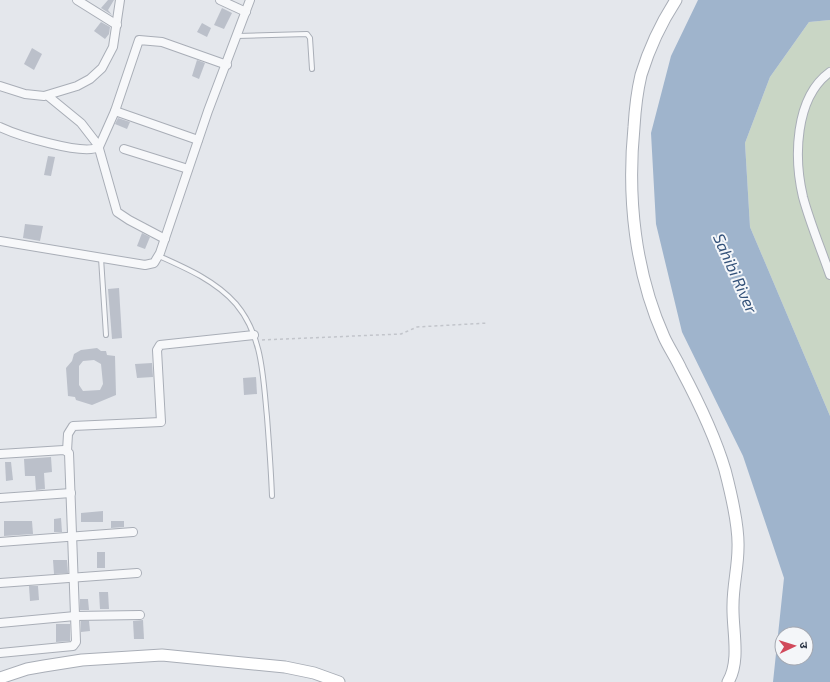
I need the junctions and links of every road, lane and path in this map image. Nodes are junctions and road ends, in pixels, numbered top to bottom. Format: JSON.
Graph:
{"nodes":[{"id":1,"x":77,"y":0,"type":"edge"},
{"id":2,"x":120,"y":0,"type":"edge"},
{"id":3,"x":220,"y":0,"type":"edge"},
{"id":4,"x":250,"y":0,"type":"edge"},
{"id":5,"x":676,"y":0,"type":"edge"},
{"id":6,"x":246,"y":12,"type":"junction"},
{"id":7,"x":117,"y":25,"type":"junction"},
{"id":8,"x":237,"y":36,"type":"junction"},
{"id":9,"x":227,"y":65,"type":"junction"},
{"id":10,"x":312,"y":69,"type":"dead end"},
{"id":11,"x":830,"y":72,"type":"edge"},
{"id":12,"x":0,"y":86,"type":"edge"},
{"id":13,"x":48,"y":96,"type":"junction"},
{"id":14,"x":115,"y":112,"type":"junction"},
{"id":15,"x":0,"y":127,"type":"edge"},
{"id":16,"x":198,"y":140,"type":"junction"},
{"id":17,"x":99,"y":147,"type":"junction"},
{"id":18,"x":124,"y":149,"type":"dead end"},
{"id":19,"x":188,"y":169,"type":"junction"},
{"id":20,"x":165,"y":239,"type":"junction"},
{"id":21,"x":0,"y":241,"type":"edge"},
{"id":22,"x":159,"y":256,"type":"junction"},
{"id":23,"x":101,"y":258,"type":"junction"},
{"id":24,"x":830,"y":275,"type":"edge"},
{"id":25,"x":488,"y":323,"type":"dead end"},
{"id":26,"x":106,"y":335,"type":"dead end"},
{"id":27,"x":255,"y":338,"type":"junction"},
{"id":28,"x":67,"y":451,"type":"junction"},
{"id":29,"x":0,"y":454,"type":"edge"},
{"id":30,"x":71,"y":493,"type":"junction"},
{"id":31,"x":272,"y":496,"type":"dead end"},
{"id":32,"x":0,"y":498,"type":"edge"},
{"id":33,"x":133,"y":532,"type":"dead end"},
{"id":34,"x":72,"y":536,"type":"junction"},
{"id":35,"x":0,"y":542,"type":"edge"},
{"id":36,"x":137,"y":573,"type":"dead end"},
{"id":37,"x":73,"y":578,"type":"junction"},
{"id":38,"x":0,"y":583,"type":"edge"},
{"id":39,"x":140,"y":614,"type":"dead end"},
{"id":40,"x":75,"y":616,"type":"junction"},
{"id":41,"x":0,"y":623,"type":"edge"},
{"id":42,"x":0,"y":653,"type":"edge"},
{"id":43,"x":0,"y":678,"type":"edge"},
{"id":44,"x":339,"y":682,"type":"edge"},
{"id":45,"x":728,"y":682,"type":"edge"}],
"edges":[{"from":1,"to":7,"type":"street"},
{"from":2,"to":7,"type":"street"},
{"from":3,"to":6,"type":"street"},
{"from":4,"to":6,"type":"street"},
{"from":5,"to":45,"type":"street"},
{"from":6,"to":8,"type":"street"},
{"from":7,"to":13,"type":"street"},
{"from":8,"to":9,"type":"street"},
{"from":8,"to":10,"type":"lane"},
{"from":9,"to":14,"type":"street"},
{"from":9,"to":16,"type":"street"},
{"from":11,"to":24,"type":"street"},
{"from":12,"to":13,"type":"street"},
{"from":13,"to":17,"type":"street"},
{"from":14,"to":16,"type":"street"},
{"from":14,"to":17,"type":"street"},
{"from":15,"to":17,"type":"street"},
{"from":16,"to":19,"type":"street"},
{"from":17,"to":20,"type":"street"},
{"from":18,"to":19,"type":"street"},
{"from":19,"to":20,"type":"street"},
{"from":20,"to":22,"type":"street"},
{"from":21,"to":23,"type":"street"},
{"from":22,"to":23,"type":"street"},
{"from":22,"to":27,"type":"lane"},
{"from":23,"to":26,"type":"lane"},
{"from":25,"to":27,"type":"path"},
{"from":27,"to":28,"type":"street"},
{"from":27,"to":31,"type":"lane"},
{"from":28,"to":29,"type":"street"},
{"from":28,"to":30,"type":"street"},
{"from":30,"to":32,"type":"street"},
{"from":30,"to":34,"type":"street"},
{"from":33,"to":34,"type":"street"},
{"from":34,"to":35,"type":"street"},
{"from":34,"to":37,"type":"street"},
{"from":36,"to":37,"type":"street"},
{"from":37,"to":38,"type":"street"},
{"from":37,"to":40,"type":"street"},
{"from":39,"to":40,"type":"street"},
{"from":40,"to":41,"type":"street"},
{"from":40,"to":42,"type":"street"},
{"from":43,"to":44,"type":"street"}]}
